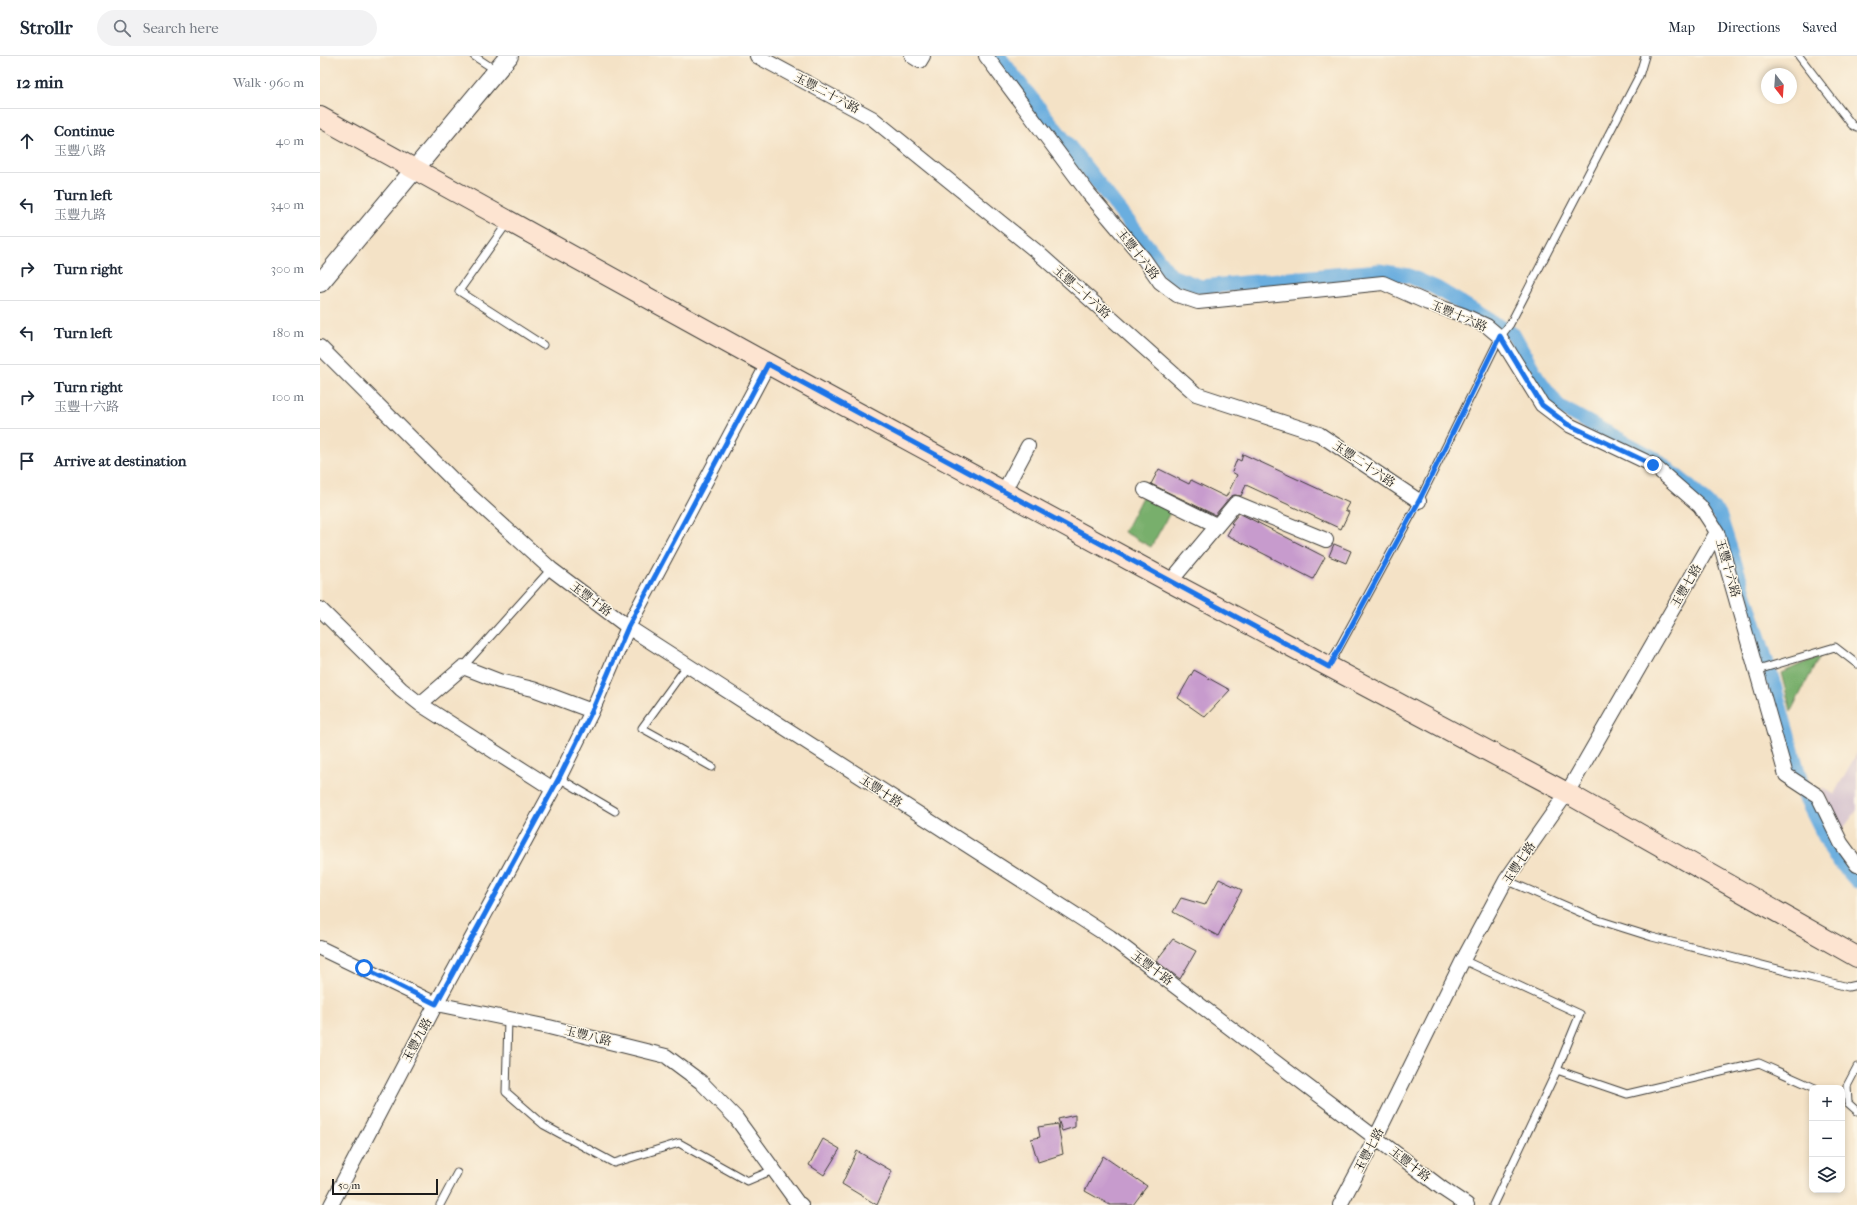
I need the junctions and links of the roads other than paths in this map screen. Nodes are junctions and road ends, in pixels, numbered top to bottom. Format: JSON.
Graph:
{"nodes":[{"id":1,"x":474,"y":56,"type":"edge"},
{"id":2,"x":510,"y":56,"type":"edge"},
{"id":3,"x":757,"y":56,"type":"edge"},
{"id":4,"x":912,"y":56,"type":"edge"},
{"id":5,"x":923,"y":56,"type":"edge"},
{"id":6,"x":986,"y":56,"type":"edge"},
{"id":7,"x":1645,"y":56,"type":"edge"},
{"id":8,"x":1799,"y":56,"type":"edge"},
{"id":9,"x":497,"y":71,"type":"junction"},
{"id":10,"x":320,"y":117,"type":"edge"},
{"id":11,"x":1857,"y":128,"type":"edge"},
{"id":12,"x":416,"y":169,"type":"junction"},
{"id":13,"x":508,"y":222,"type":"junction"},
{"id":14,"x":320,"y":283,"type":"edge"},
{"id":15,"x":1501,"y":335,"type":"junction"},
{"id":16,"x":543,"y":345,"type":"dead end"},
{"id":17,"x":320,"y":347,"type":"edge"},
{"id":18,"x":768,"y":364,"type":"junction"},
{"id":19,"x":1028,"y":446,"type":"dead end"},
{"id":20,"x":1145,"y":490,"type":"dead end"},
{"id":21,"x":1004,"y":491,"type":"junction"},
{"id":22,"x":1419,"y":501,"type":"junction"},
{"id":23,"x":1216,"y":525,"type":"junction"},
{"id":24,"x":1718,"y":532,"type":"junction"},
{"id":25,"x":1326,"y":540,"type":"dead end"},
{"id":26,"x":551,"y":569,"type":"junction"},
{"id":27,"x":1170,"y":582,"type":"junction"},
{"id":28,"x":320,"y":608,"type":"edge"},
{"id":29,"x":628,"y":627,"type":"junction"},
{"id":30,"x":1857,"y":664,"type":"edge"},
{"id":31,"x":688,"y":666,"type":"junction"},
{"id":32,"x":463,"y":667,"type":"junction"},
{"id":33,"x":1329,"y":667,"type":"junction"},
{"id":34,"x":1763,"y":669,"type":"junction"},
{"id":35,"x":420,"y":704,"type":"junction"},
{"id":36,"x":592,"y":711,"type":"junction"},
{"id":37,"x":712,"y":768,"type":"dead end"},
{"id":38,"x":556,"y":783,"type":"junction"},
{"id":39,"x":1567,"y":793,"type":"junction"},
{"id":40,"x":615,"y":811,"type":"dead end"},
{"id":41,"x":1857,"y":865,"type":"edge"},
{"id":42,"x":1506,"y":880,"type":"junction"},
{"id":43,"x":320,"y":948,"type":"edge"},
{"id":44,"x":1857,"y":957,"type":"edge"},
{"id":45,"x":1463,"y":960,"type":"junction"},
{"id":46,"x":1857,"y":985,"type":"edge"},
{"id":47,"x":436,"y":1004,"type":"junction"},
{"id":48,"x":508,"y":1019,"type":"junction"},
{"id":49,"x":1857,"y":1067,"type":"edge"},
{"id":50,"x":1557,"y":1070,"type":"junction"},
{"id":51,"x":1809,"y":1085,"type":"edge"},
{"id":52,"x":1845,"y":1102,"type":"edge"},
{"id":53,"x":1857,"y":1111,"type":"edge"},
{"id":54,"x":1376,"y":1137,"type":"junction"},
{"id":55,"x":773,"y":1170,"type":"junction"},
{"id":56,"x":458,"y":1173,"type":"dead end"},
{"id":57,"x":798,"y":1204,"type":"edge"},
{"id":58,"x":331,"y":1205,"type":"edge"},
{"id":59,"x":440,"y":1205,"type":"edge"},
{"id":60,"x":1340,"y":1205,"type":"edge"},
{"id":61,"x":1467,"y":1205,"type":"edge"},
{"id":62,"x":1493,"y":1205,"type":"edge"}],
"edges":[{"from":1,"to":9,"type":"lane"},
{"from":2,"to":9,"type":"street"},
{"from":3,"to":22,"type":"street","name":"玉豐二十六路"},
{"from":4,"to":5,"type":"street"},
{"from":6,"to":15,"type":"street","name":"玉豐十六路"},
{"from":7,"to":15,"type":"lane"},
{"from":8,"to":11,"type":"lane"},
{"from":9,"to":12,"type":"street"},
{"from":10,"to":12,"type":"main road"},
{"from":12,"to":13,"type":"main road"},
{"from":12,"to":14,"type":"street"},
{"from":13,"to":16,"type":"lane"},
{"from":13,"to":18,"type":"main road"},
{"from":15,"to":22,"type":"lane"},
{"from":15,"to":24,"type":"street","name":"玉豐十六路"},
{"from":17,"to":26,"type":"street","name":"玉豐十路"},
{"from":18,"to":21,"type":"main road"},
{"from":18,"to":29,"type":"street","name":"玉豐九路"},
{"from":19,"to":21,"type":"street"},
{"from":20,"to":23,"type":"street"},
{"from":21,"to":27,"type":"main road"},
{"from":22,"to":33,"type":"lane"},
{"from":23,"to":25,"type":"street"},
{"from":23,"to":27,"type":"street"},
{"from":24,"to":34,"type":"street","name":"玉豐十六路"},
{"from":24,"to":39,"type":"street","name":"玉豐七路"},
{"from":26,"to":29,"type":"street","name":"玉豐十路"},
{"from":26,"to":32,"type":"lane"},
{"from":27,"to":33,"type":"main road"},
{"from":28,"to":35,"type":"street"},
{"from":29,"to":31,"type":"street","name":"玉豐十路"},
{"from":29,"to":36,"type":"street","name":"玉豐九路"},
{"from":30,"to":34,"type":"lane"},
{"from":31,"to":37,"type":"lane"},
{"from":31,"to":54,"type":"street","name":"玉豐十路"},
{"from":32,"to":35,"type":"street"},
{"from":32,"to":36,"type":"street"},
{"from":33,"to":39,"type":"main road"},
{"from":34,"to":41,"type":"street","name":"玉豐十六路"},
{"from":35,"to":38,"type":"street"},
{"from":36,"to":38,"type":"street","name":"玉豐九路"},
{"from":38,"to":40,"type":"lane"},
{"from":38,"to":47,"type":"street","name":"玉豐九路"},
{"from":39,"to":42,"type":"street","name":"玉豐七路"},
{"from":39,"to":44,"type":"main road"},
{"from":42,"to":45,"type":"street","name":"玉豐七路"},
{"from":42,"to":46,"type":"lane"},
{"from":43,"to":47,"type":"street","name":"玉豐八路"},
{"from":45,"to":50,"type":"lane"},
{"from":45,"to":54,"type":"street","name":"玉豐七路"},
{"from":47,"to":48,"type":"street","name":"玉豐八路"},
{"from":47,"to":58,"type":"street","name":"玉豐九路"},
{"from":48,"to":55,"type":"street","name":"玉豐八路"},
{"from":48,"to":55,"type":"lane"},
{"from":49,"to":52,"type":"lane"},
{"from":50,"to":51,"type":"lane"},
{"from":50,"to":62,"type":"lane"},
{"from":52,"to":53,"type":"lane"},
{"from":54,"to":60,"type":"street","name":"玉豐七路"},
{"from":54,"to":61,"type":"street","name":"玉豐十路"},
{"from":55,"to":57,"type":"street","name":"玉豐八路"},
{"from":56,"to":59,"type":"lane"}]}
